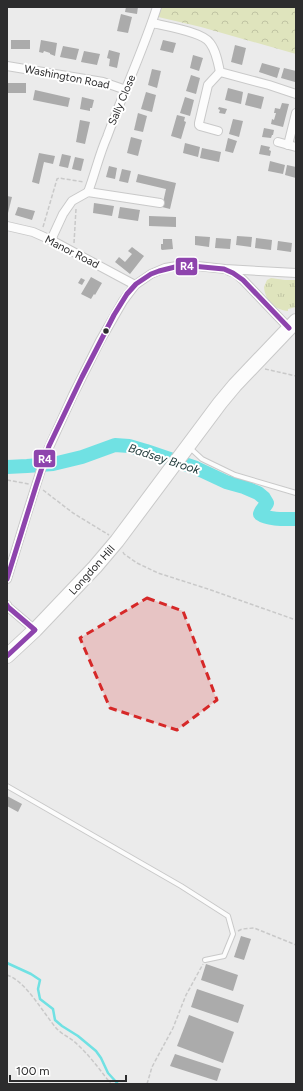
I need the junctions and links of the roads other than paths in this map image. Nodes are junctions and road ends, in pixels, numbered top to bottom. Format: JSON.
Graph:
{"nodes":[{"id":1,"x":157,"y":7,"type":"edge"},
{"id":2,"x":152,"y":23,"type":"junction"},
{"id":3,"x":7,"y":66,"type":"edge"},
{"id":4,"x":220,"y":72,"type":"junction"},
{"id":5,"x":126,"y":90,"type":"junction"},
{"id":6,"x":296,"y":94,"type":"edge"},
{"id":7,"x":296,"y":113,"type":"edge"},
{"id":8,"x":218,"y":131,"type":"dead end"},
{"id":9,"x":278,"y":142,"type":"dead end"},
{"id":10,"x":292,"y":146,"type":"edge"},
{"id":11,"x":88,"y":192,"type":"junction"},
{"id":12,"x":160,"y":203,"type":"dead end"},
{"id":13,"x":7,"y":226,"type":"edge"},
{"id":14,"x":51,"y":240,"type":"junction"},
{"id":15,"x":225,"y":269,"type":"junction"},
{"id":16,"x":296,"y":273,"type":"edge"},
{"id":17,"x":135,"y":285,"type":"junction"},
{"id":18,"x":292,"y":324,"type":"edge"},
{"id":19,"x":185,"y":448,"type":"junction"},
{"id":20,"x":296,"y":493,"type":"edge"},
{"id":21,"x":7,"y":579,"type":"edge"},
{"id":22,"x":7,"y":605,"type":"edge"},
{"id":23,"x":10,"y":613,"type":"edge"},
{"id":24,"x":35,"y":630,"type":"junction"},
{"id":25,"x":7,"y":656,"type":"edge"},
{"id":26,"x":7,"y":786,"type":"edge"},
{"id":27,"x":205,"y":960,"type":"road end"}],
"edges":[{"from":1,"to":2,"type":"street","name":"Sally Close"},
{"from":2,"to":4,"type":"street"},
{"from":2,"to":5,"type":"street","name":"Sally Close"},
{"from":3,"to":5,"type":"street","name":"Washington Road"},
{"from":4,"to":6,"type":"street"},
{"from":4,"to":8,"type":"street"},
{"from":5,"to":11,"type":"street","name":"Sally Close"},
{"from":7,"to":10,"type":"street"},
{"from":9,"to":10,"type":"street"},
{"from":11,"to":12,"type":"street"},
{"from":11,"to":14,"type":"street"},
{"from":13,"to":14,"type":"street","name":"Manor Road"},
{"from":14,"to":17,"type":"street","name":"Manor Road"},
{"from":15,"to":16,"type":"street"},
{"from":15,"to":17,"type":"street"},
{"from":15,"to":18,"type":"street"},
{"from":17,"to":21,"type":"street"},
{"from":18,"to":19,"type":"highway","name":"Longdon Hill"},
{"from":19,"to":20,"type":"lane"},
{"from":19,"to":24,"type":"highway","name":"Longdon Hill"},
{"from":22,"to":23,"type":"street"},
{"from":23,"to":24,"type":"street"},
{"from":24,"to":25,"type":"highway","name":"Longdon Hill"},
{"from":26,"to":27,"type":"lane"}]}
